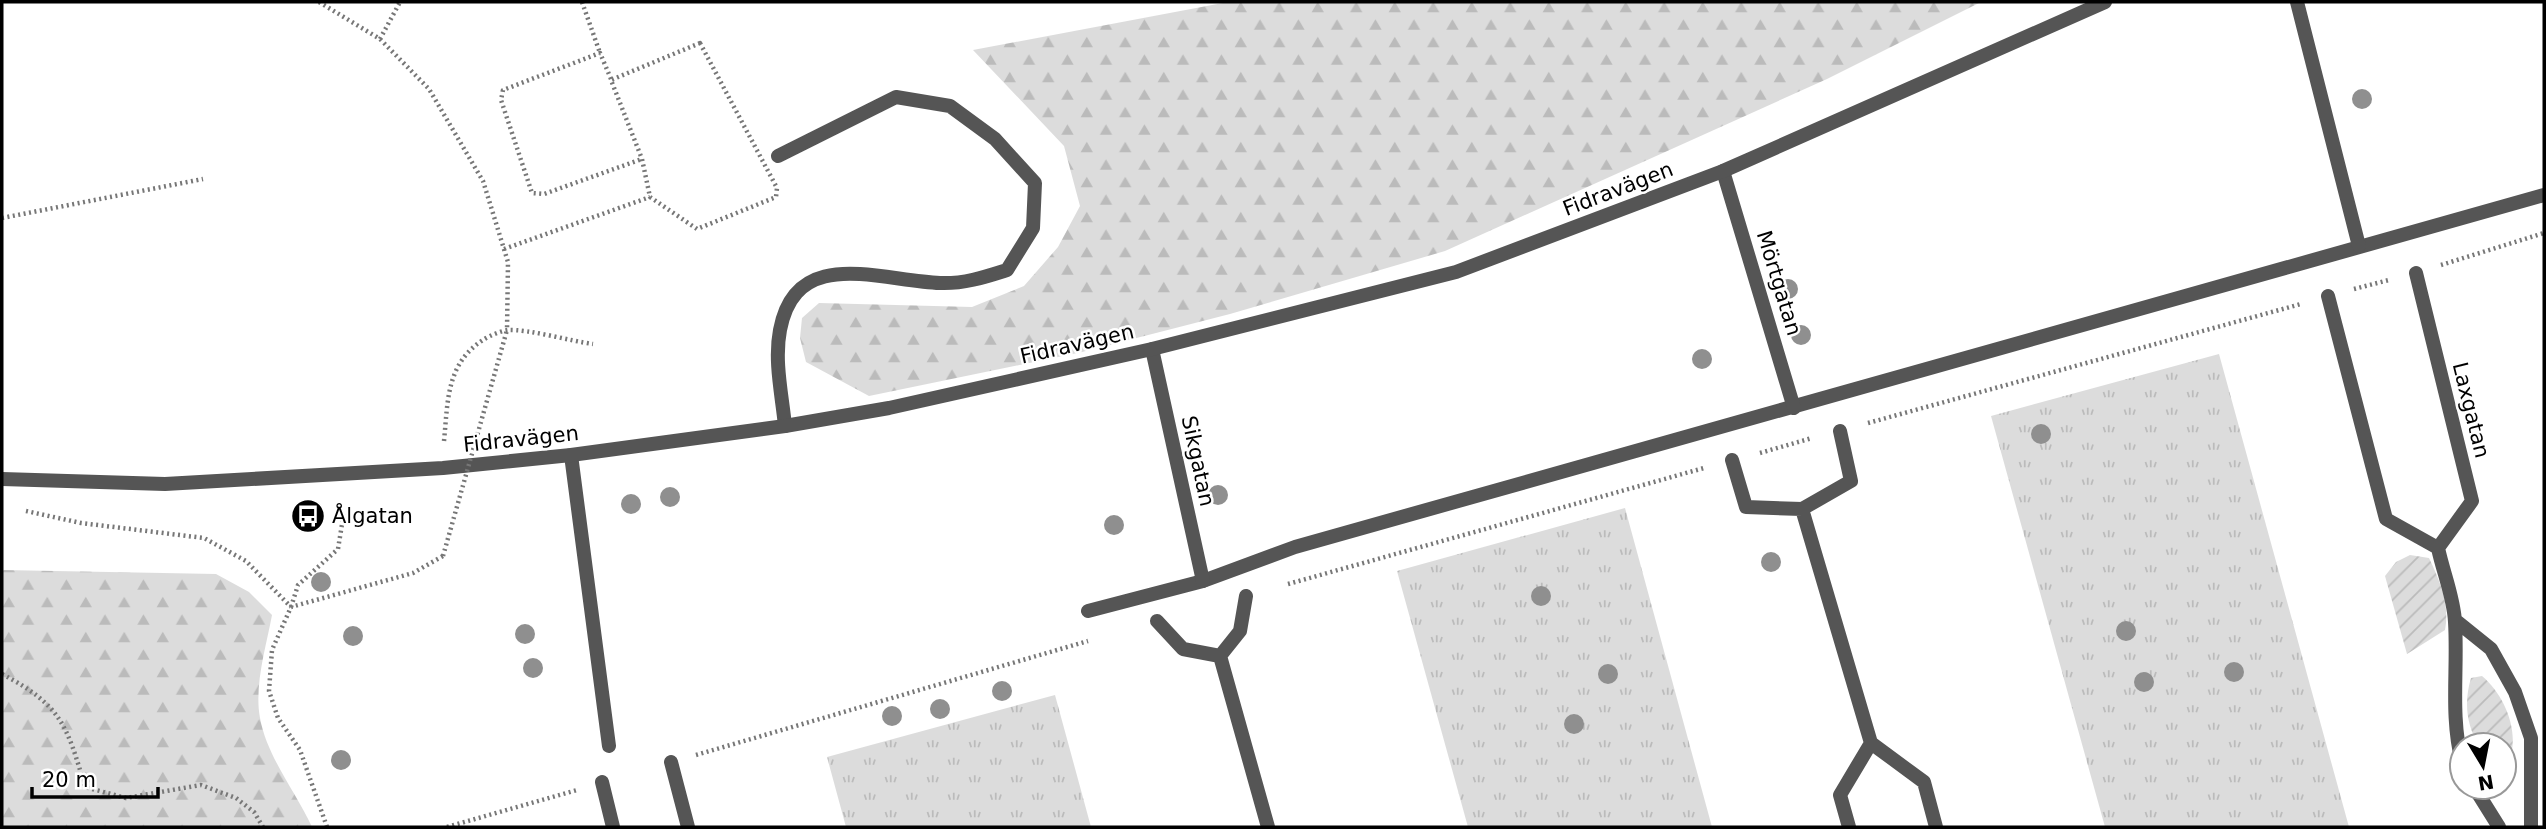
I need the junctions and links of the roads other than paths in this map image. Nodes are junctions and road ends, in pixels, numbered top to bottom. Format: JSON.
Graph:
{"nodes":[{"id":1,"x":2105,"y":2,"type":"edge"},
{"id":2,"x":2297,"y":2,"type":"edge"},
{"id":3,"x":778,"y":156,"type":"dead end"},
{"id":4,"x":1723,"y":171,"type":"junction"},
{"id":5,"x":2544,"y":195,"type":"edge"},
{"id":6,"x":2359,"y":246,"type":"junction"},
{"id":7,"x":2416,"y":272,"type":"road end"},
{"id":8,"x":2328,"y":296,"type":"road end"},
{"id":9,"x":1152,"y":349,"type":"junction"},
{"id":10,"x":1794,"y":408,"type":"junction"},
{"id":11,"x":785,"y":426,"type":"junction"},
{"id":12,"x":1840,"y":431,"type":"road end"},
{"id":13,"x":571,"y":455,"type":"junction"},
{"id":14,"x":1732,"y":460,"type":"road end"},
{"id":15,"x":2,"y":479,"type":"edge"},
{"id":16,"x":1802,"y":509,"type":"junction"},
{"id":17,"x":2438,"y":548,"type":"junction"},
{"id":18,"x":1203,"y":581,"type":"junction"},
{"id":19,"x":1246,"y":596,"type":"road end"},
{"id":20,"x":1088,"y":611,"type":"dead end"},
{"id":21,"x":2455,"y":620,"type":"junction"},
{"id":22,"x":1157,"y":621,"type":"dead end"},
{"id":23,"x":1220,"y":656,"type":"junction"},
{"id":24,"x":2456,"y":731,"type":"edge"},
{"id":25,"x":1871,"y":743,"type":"junction"},
{"id":26,"x":609,"y":746,"type":"dead end"},
{"id":27,"x":671,"y":762,"type":"road end"},
{"id":28,"x":602,"y":782,"type":"road end"},
{"id":29,"x":2483,"y":801,"type":"edge"},
{"id":30,"x":613,"y":827,"type":"edge"},
{"id":31,"x":688,"y":827,"type":"edge"},
{"id":32,"x":1268,"y":827,"type":"edge"},
{"id":33,"x":1849,"y":827,"type":"edge"},
{"id":34,"x":1936,"y":827,"type":"edge"},
{"id":35,"x":2499,"y":827,"type":"edge"},
{"id":36,"x":2532,"y":827,"type":"edge"}],
"edges":[{"from":1,"to":4,"type":"street","name":"Fidravägen"},
{"from":2,"to":6,"type":"street"},
{"from":3,"to":11,"type":"street"},
{"from":4,"to":9,"type":"street","name":"Fidravägen"},
{"from":4,"to":10,"type":"street","name":"Mörtgatan"},
{"from":5,"to":6,"type":"street"},
{"from":6,"to":10,"type":"street"},
{"from":7,"to":17,"type":"street","name":"Laxgatan"},
{"from":8,"to":17,"type":"street"},
{"from":9,"to":11,"type":"street","name":"Fidravägen"},
{"from":9,"to":18,"type":"street","name":"Sikgatan"},
{"from":10,"to":18,"type":"street"},
{"from":11,"to":13,"type":"street","name":"Fidravägen"},
{"from":12,"to":16,"type":"street"},
{"from":13,"to":15,"type":"street","name":"Fidravägen"},
{"from":13,"to":26,"type":"street"},
{"from":14,"to":16,"type":"street"},
{"from":16,"to":25,"type":"street"},
{"from":17,"to":21,"type":"street"},
{"from":18,"to":20,"type":"street"},
{"from":19,"to":23,"type":"street"},
{"from":21,"to":24,"type":"street"},
{"from":21,"to":36,"type":"street"},
{"from":22,"to":23,"type":"street"},
{"from":23,"to":32,"type":"street"},
{"from":25,"to":33,"type":"street"},
{"from":25,"to":34,"type":"street"},
{"from":27,"to":31,"type":"street"},
{"from":28,"to":30,"type":"street"},
{"from":29,"to":35,"type":"street"}]}
